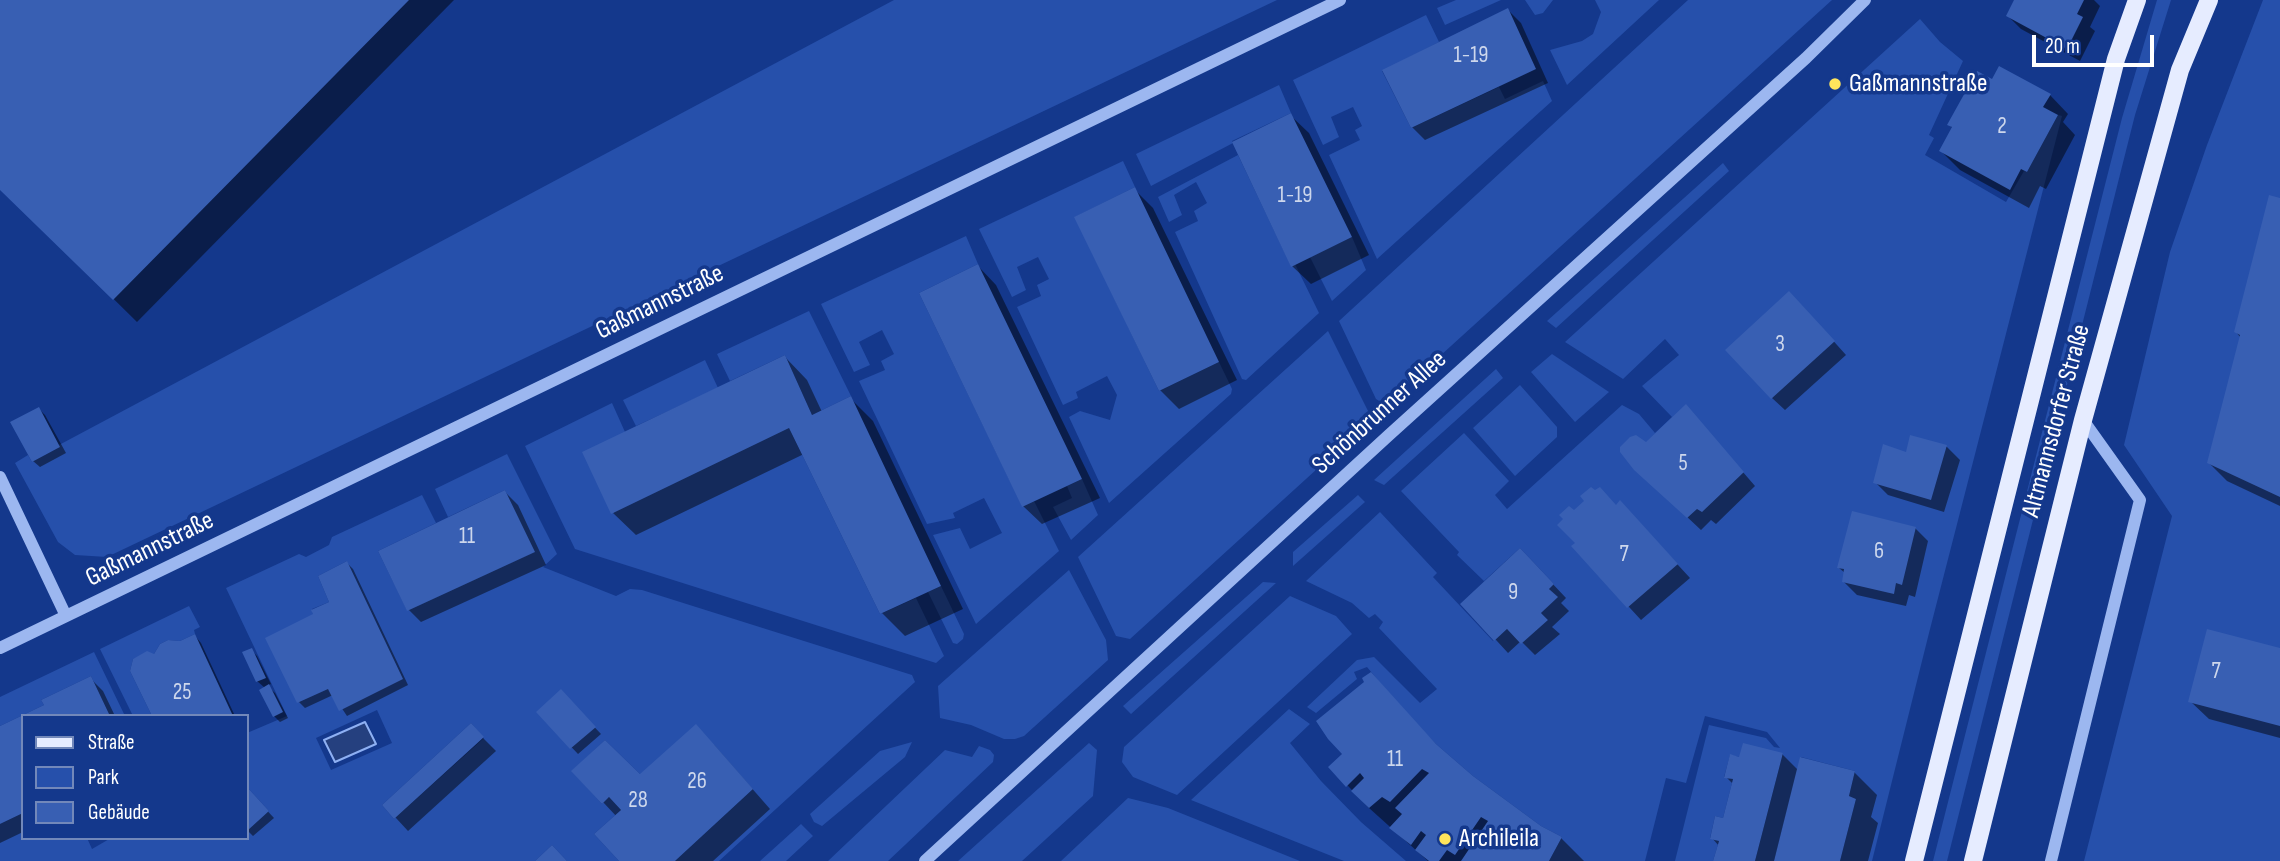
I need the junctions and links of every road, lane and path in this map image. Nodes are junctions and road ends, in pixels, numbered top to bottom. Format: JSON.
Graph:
{"nodes":[{"id":1,"x":1340,"y":0,"type":"edge"},
{"id":2,"x":1865,"y":0,"type":"edge"},
{"id":3,"x":2137,"y":0,"type":"edge"},
{"id":4,"x":2209,"y":0,"type":"edge"},
{"id":5,"x":2083,"y":420,"type":"junction"},
{"id":6,"x":0,"y":477,"type":"edge"},
{"id":7,"x":65,"y":616,"type":"junction"},
{"id":8,"x":0,"y":648,"type":"edge"},
{"id":9,"x":925,"y":861,"type":"edge"},
{"id":10,"x":1914,"y":861,"type":"edge"},
{"id":11,"x":1973,"y":861,"type":"edge"},
{"id":12,"x":2051,"y":861,"type":"edge"}],
"edges":[{"from":1,"to":7,"type":"street","name":"Gaßmannstraße"},
{"from":2,"to":9,"type":"street","name":"Schönbrunner Allee"},
{"from":3,"to":10,"type":"main road","name":"Altmannsdorfer Straße"},
{"from":4,"to":5,"type":"main road","name":"Altmannsdorfer Straße"},
{"from":5,"to":11,"type":"main road","name":"Altmannsdorfer Straße"},
{"from":5,"to":12,"type":"street"},
{"from":6,"to":7,"type":"street"},
{"from":7,"to":8,"type":"street","name":"Gaßmannstraße"}]}
